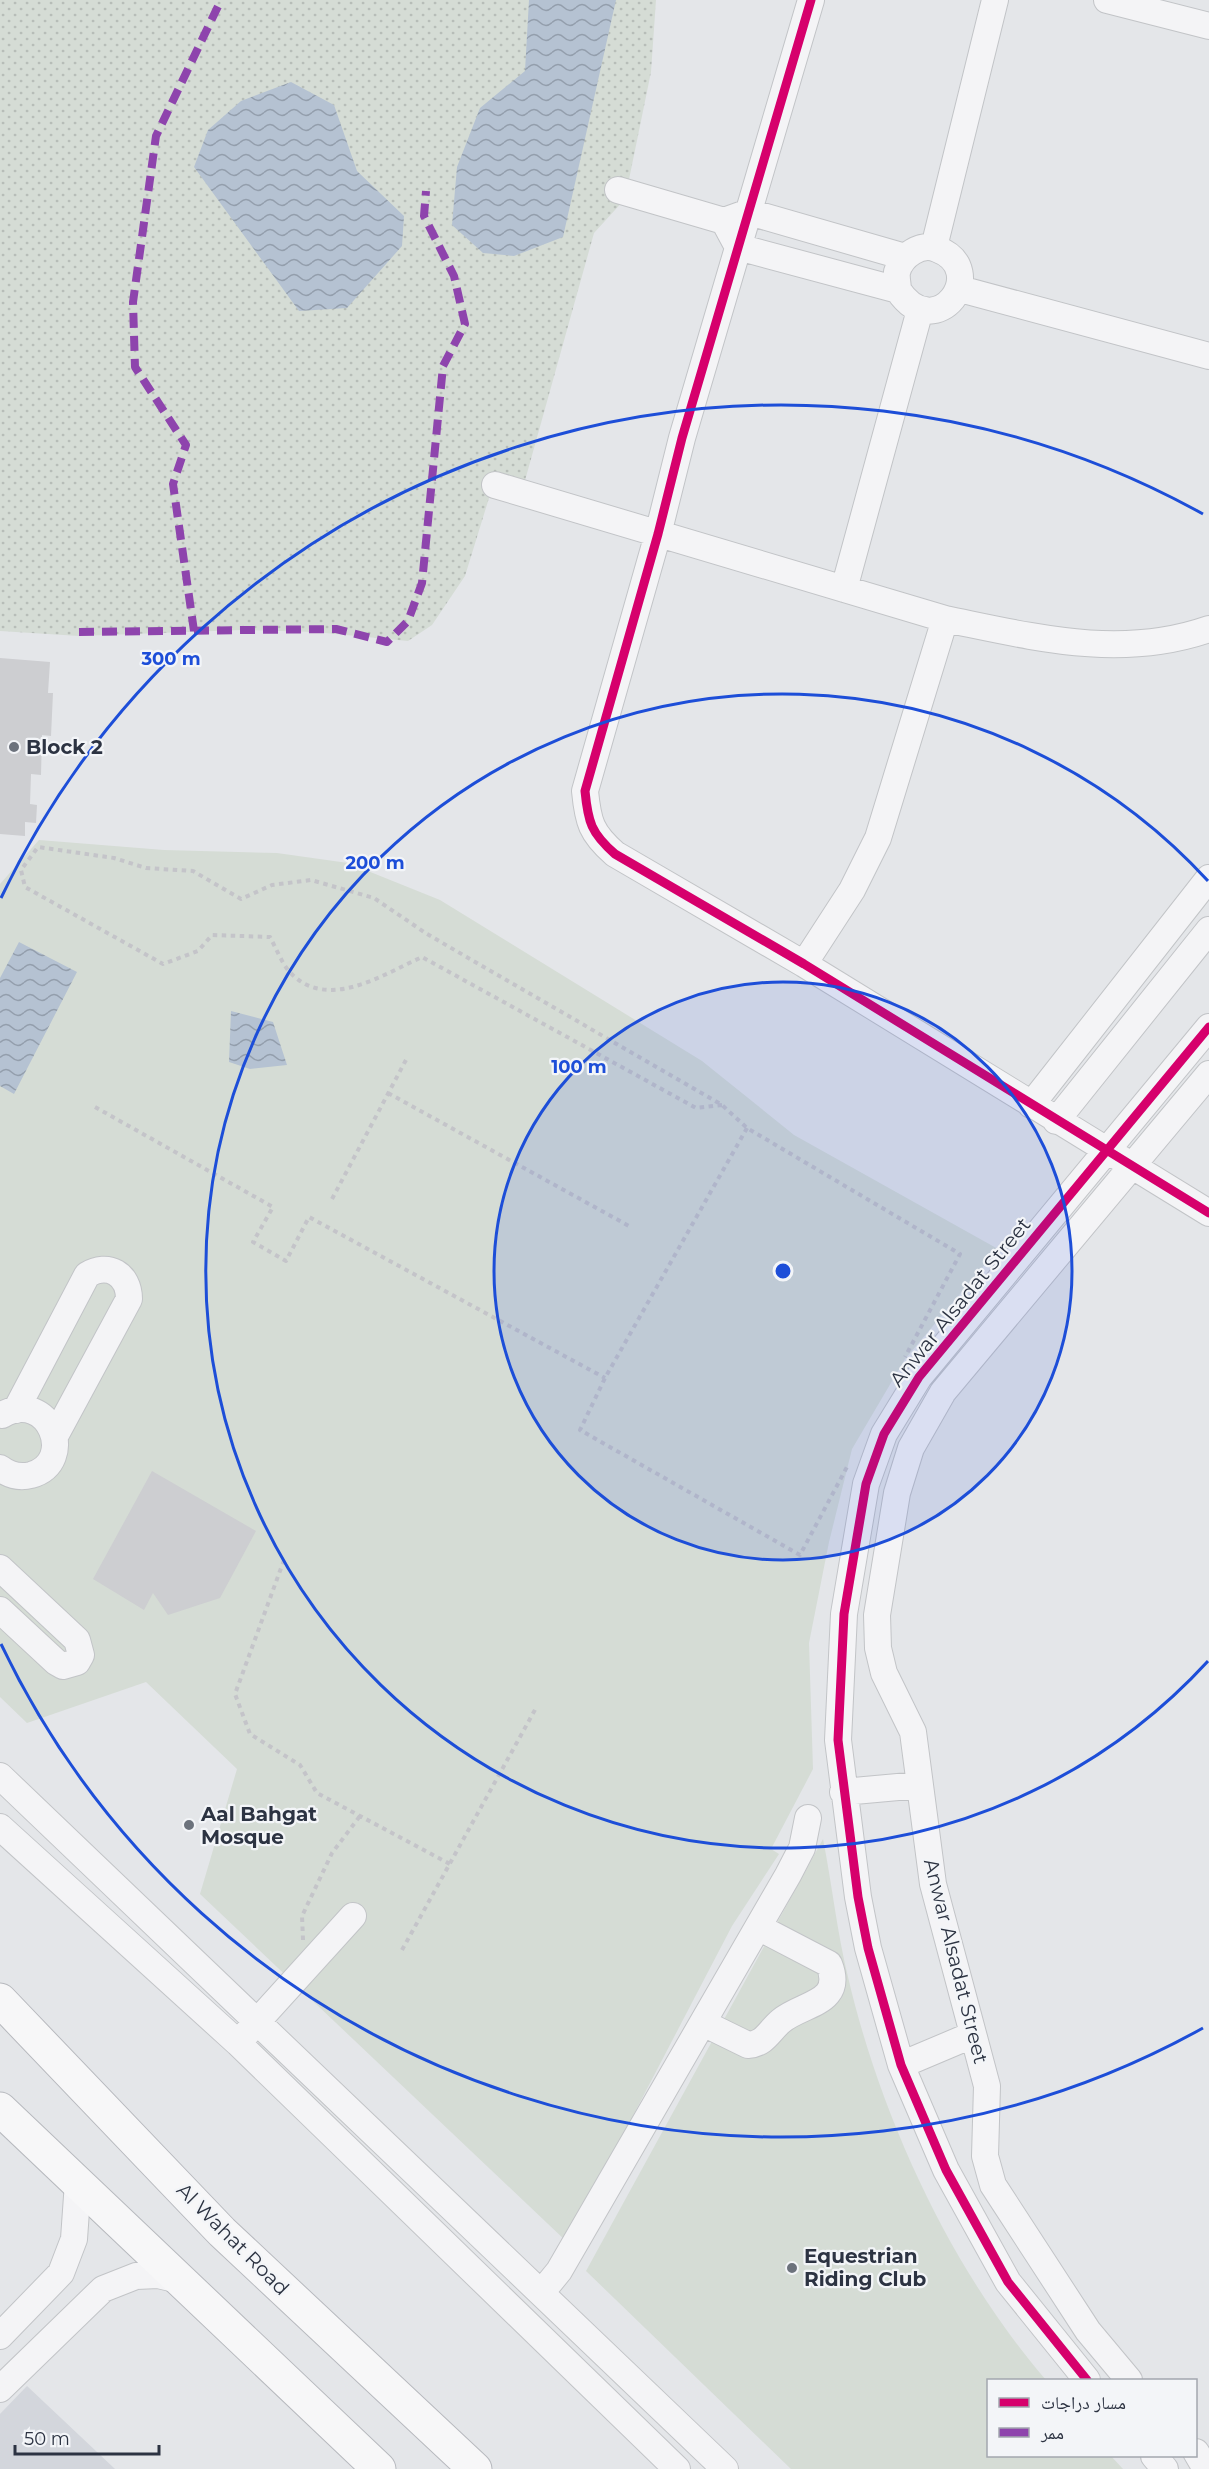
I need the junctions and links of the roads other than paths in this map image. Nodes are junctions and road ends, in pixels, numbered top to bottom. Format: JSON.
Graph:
{"nodes":[{"id":1,"x":811,"y":0,"type":"edge"},
{"id":2,"x":995,"y":0,"type":"edge"},
{"id":3,"x":1107,"y":0,"type":"edge"},
{"id":4,"x":1209,"y":26,"type":"edge"},
{"id":5,"x":618,"y":190,"type":"dead end"},
{"id":6,"x":749,"y":212,"type":"junction"},
{"id":7,"x":724,"y":221,"type":"junction"},
{"id":8,"x":738,"y":247,"type":"junction"},
{"id":9,"x":934,"y":247,"type":"junction"},
{"id":10,"x":905,"y":257,"type":"junction"},
{"id":11,"x":960,"y":289,"type":"junction"},
{"id":12,"x":898,"y":290,"type":"junction"},
{"id":13,"x":920,"y":310,"type":"junction"},
{"id":14,"x":1209,"y":356,"type":"edge"},
{"id":15,"x":495,"y":485,"type":"dead end"},
{"id":16,"x":658,"y":534,"type":"junction"},
{"id":17,"x":844,"y":589,"type":"junction"},
{"id":18,"x":945,"y":619,"type":"junction"},
{"id":19,"x":1209,"y":628,"type":"edge"},
{"id":20,"x":1209,"y":878,"type":"edge"},
{"id":21,"x":1209,"y":930,"type":"edge"},
{"id":22,"x":804,"y":964,"type":"junction"},
{"id":23,"x":1209,"y":1027,"type":"edge"},
{"id":24,"x":1209,"y":1074,"type":"edge"},
{"id":25,"x":1031,"y":1105,"type":"junction"},
{"id":26,"x":1056,"y":1121,"type":"junction"},
{"id":27,"x":1107,"y":1151,"type":"junction"},
{"id":28,"x":1134,"y":1167,"type":"junction"},
{"id":29,"x":1206,"y":1208,"type":"edge"},
{"id":30,"x":8,"y":1413,"type":"edge"},
{"id":31,"x":55,"y":1436,"type":"junction"},
{"id":32,"x":5,"y":1478,"type":"edge"},
{"id":33,"x":0,"y":1568,"type":"edge"},
{"id":34,"x":0,"y":1610,"type":"edge"},
{"id":35,"x":0,"y":1776,"type":"edge"},
{"id":36,"x":920,"y":1785,"type":"junction"},
{"id":37,"x":843,"y":1792,"type":"junction"},
{"id":38,"x":808,"y":1818,"type":"dead end"},
{"id":39,"x":0,"y":1827,"type":"edge"},
{"id":40,"x":353,"y":1916,"type":"dead end"},
{"id":41,"x":758,"y":1927,"type":"junction"},
{"id":42,"x":0,"y":2000,"type":"edge"},
{"id":43,"x":258,"y":2021,"type":"junction"},
{"id":44,"x":703,"y":2022,"type":"junction"},
{"id":45,"x":972,"y":2035,"type":"junction"},
{"id":46,"x":238,"y":2043,"type":"junction"},
{"id":47,"x":901,"y":2065,"type":"junction"},
{"id":48,"x":0,"y":2109,"type":"edge"},
{"id":49,"x":78,"y":2182,"type":"junction"},
{"id":50,"x":179,"y":2280,"type":"junction"},
{"id":51,"x":541,"y":2293,"type":"junction"},
{"id":52,"x":0,"y":2336,"type":"edge"},
{"id":53,"x":1086,"y":2379,"type":"edge"},
{"id":54,"x":1128,"y":2379,"type":"edge"},
{"id":55,"x":0,"y":2389,"type":"edge"},
{"id":56,"x":1197,"y":2454,"type":"edge"},
{"id":57,"x":1155,"y":2457,"type":"edge"},
{"id":58,"x":379,"y":2469,"type":"edge"},
{"id":59,"x":475,"y":2469,"type":"edge"},
{"id":60,"x":677,"y":2469,"type":"edge"},
{"id":61,"x":725,"y":2469,"type":"edge"},
{"id":62,"x":1165,"y":2469,"type":"edge"},
{"id":63,"x":1206,"y":2469,"type":"edge"}],
"edges":[{"from":1,"to":6,"type":"street"},
{"from":2,"to":9,"type":"street"},
{"from":3,"to":4,"type":"street"},
{"from":5,"to":7,"type":"street"},
{"from":6,"to":7,"type":"street"},
{"from":6,"to":8,"type":"street"},
{"from":6,"to":10,"type":"street"},
{"from":7,"to":8,"type":"street"},
{"from":8,"to":12,"type":"street"},
{"from":8,"to":16,"type":"street"},
{"from":9,"to":10,"type":"street"},
{"from":9,"to":11,"type":"street"},
{"from":10,"to":12,"type":"street"},
{"from":11,"to":13,"type":"street"},
{"from":11,"to":14,"type":"street"},
{"from":12,"to":13,"type":"street"},
{"from":13,"to":17,"type":"street"},
{"from":15,"to":16,"type":"street"},
{"from":16,"to":17,"type":"street"},
{"from":16,"to":22,"type":"street"},
{"from":17,"to":18,"type":"street"},
{"from":18,"to":19,"type":"street"},
{"from":18,"to":22,"type":"street"},
{"from":20,"to":25,"type":"street"},
{"from":21,"to":26,"type":"street"},
{"from":22,"to":25,"type":"street"},
{"from":23,"to":27,"type":"street","name":"Anwar Alsadat Street"},
{"from":24,"to":28,"type":"street","name":"Anwar Alsadat Street"},
{"from":25,"to":26,"type":"street"},
{"from":26,"to":27,"type":"street"},
{"from":27,"to":28,"type":"street"},
{"from":27,"to":37,"type":"street","name":"Anwar Alsadat Street"},
{"from":28,"to":29,"type":"street"},
{"from":28,"to":36,"type":"street","name":"Anwar Alsadat Street"},
{"from":30,"to":31,"type":"street"},
{"from":30,"to":31,"type":"street"},
{"from":31,"to":32,"type":"street"},
{"from":33,"to":34,"type":"street"},
{"from":35,"to":43,"type":"street"},
{"from":36,"to":37,"type":"street"},
{"from":36,"to":45,"type":"street","name":"Anwar Alsadat Street"},
{"from":37,"to":47,"type":"street","name":"Anwar Alsadat Street"},
{"from":38,"to":41,"type":"street"},
{"from":39,"to":46,"type":"street"},
{"from":40,"to":43,"type":"street"},
{"from":41,"to":44,"type":"street"},
{"from":41,"to":44,"type":"street"},
{"from":42,"to":59,"type":"highway","name":"Al Wahat Road"},
{"from":43,"to":46,"type":"street"},
{"from":43,"to":51,"type":"street"},
{"from":44,"to":51,"type":"street"},
{"from":45,"to":47,"type":"street"},
{"from":45,"to":54,"type":"street","name":"Anwar Alsadat Street"},
{"from":46,"to":60,"type":"street"},
{"from":47,"to":53,"type":"street","name":"Anwar Alsadat Street"},
{"from":48,"to":49,"type":"highway"},
{"from":49,"to":50,"type":"highway"},
{"from":49,"to":52,"type":"street"},
{"from":50,"to":55,"type":"street"},
{"from":50,"to":58,"type":"highway"},
{"from":51,"to":61,"type":"street"},
{"from":56,"to":63,"type":"street"},
{"from":57,"to":62,"type":"street"}]}
